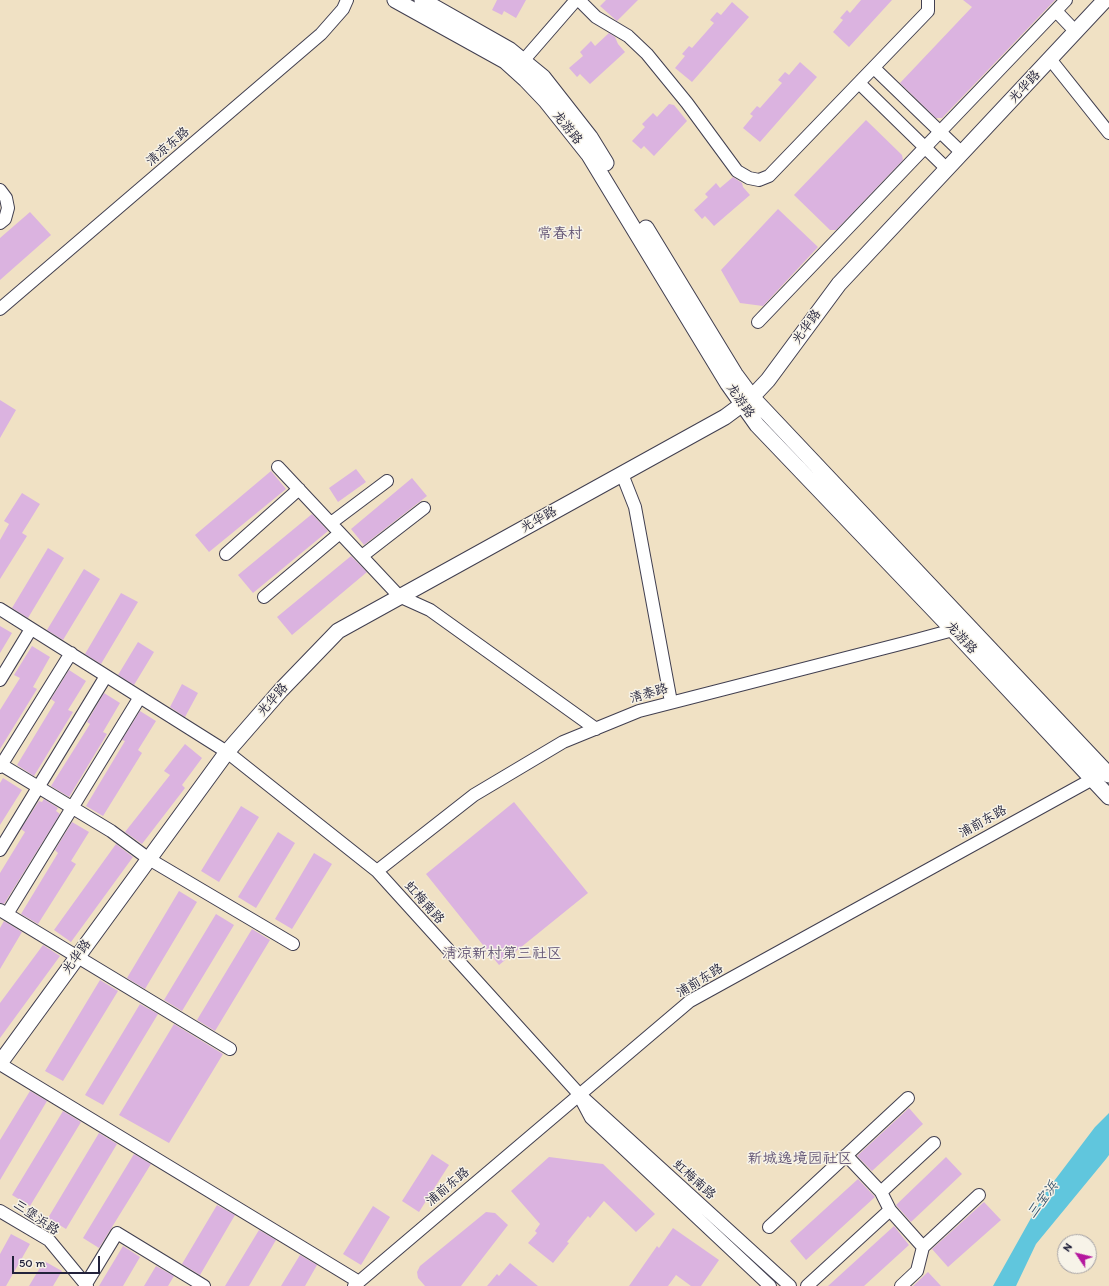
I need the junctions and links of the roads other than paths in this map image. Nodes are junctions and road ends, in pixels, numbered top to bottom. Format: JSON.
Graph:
{"nodes":[{"id":1,"x":347,"y":0,"type":"edge"},
{"id":2,"x":395,"y":0,"type":"edge"},
{"id":3,"x":422,"y":0,"type":"edge"},
{"id":4,"x":576,"y":0,"type":"edge"},
{"id":5,"x":579,"y":0,"type":"edge"},
{"id":6,"x":928,"y":0,"type":"edge"},
{"id":7,"x":1066,"y":0,"type":"edge"},
{"id":8,"x":1105,"y":0,"type":"edge"},
{"id":9,"x":1056,"y":11,"type":"junction"},
{"id":10,"x":1076,"y":32,"type":"junction"},
{"id":11,"x":1050,"y":59,"type":"junction"},
{"id":12,"x":523,"y":60,"type":"junction"},
{"id":13,"x":874,"y":68,"type":"junction"},
{"id":14,"x":859,"y":83,"type":"junction"},
{"id":15,"x":940,"y":132,"type":"junction"},
{"id":16,"x":1109,"y":132,"type":"edge"},
{"id":17,"x":925,"y":148,"type":"junction"},
{"id":18,"x":962,"y":153,"type":"junction"},
{"id":19,"x":947,"y":169,"type":"junction"},
{"id":20,"x":0,"y":190,"type":"edge"},
{"id":21,"x":0,"y":223,"type":"edge"},
{"id":22,"x":0,"y":309,"type":"edge"},
{"id":23,"x":758,"y":322,"type":"dead end"},
{"id":24,"x":747,"y":401,"type":"junction"},
{"id":25,"x":278,"y":467,"type":"dead end"},
{"id":26,"x":622,"y":474,"type":"junction"},
{"id":27,"x":387,"y":481,"type":"dead end"},
{"id":28,"x":299,"y":489,"type":"junction"},
{"id":29,"x":424,"y":508,"type":"dead end"},
{"id":30,"x":331,"y":523,"type":"junction"},
{"id":31,"x":340,"y":533,"type":"junction"},
{"id":32,"x":226,"y":554,"type":"dead end"},
{"id":33,"x":362,"y":556,"type":"junction"},
{"id":34,"x":399,"y":596,"type":"junction"},
{"id":35,"x":264,"y":597,"type":"dead end"},
{"id":36,"x":0,"y":609,"type":"edge"},
{"id":37,"x":958,"y":625,"type":"junction"},
{"id":38,"x":32,"y":629,"type":"junction"},
{"id":39,"x":71,"y":653,"type":"junction"},
{"id":40,"x":106,"y":676,"type":"junction"},
{"id":41,"x":0,"y":680,"type":"edge"},
{"id":42,"x":140,"y":697,"type":"junction"},
{"id":43,"x":670,"y":702,"type":"junction"},
{"id":44,"x":596,"y":729,"type":"junction"},
{"id":45,"x":228,"y":752,"type":"junction"},
{"id":46,"x":0,"y":766,"type":"edge"},
{"id":47,"x":1108,"y":773,"type":"edge"},
{"id":48,"x":1091,"y":778,"type":"junction"},
{"id":49,"x":38,"y":787,"type":"junction"},
{"id":50,"x":1109,"y":797,"type":"edge"},
{"id":51,"x":72,"y":808,"type":"junction"},
{"id":52,"x":0,"y":850,"type":"edge"},
{"id":53,"x":149,"y":859,"type":"junction"},
{"id":54,"x":377,"y":872,"type":"junction"},
{"id":55,"x":4,"y":912,"type":"edge"},
{"id":56,"x":293,"y":944,"type":"dead end"},
{"id":57,"x":77,"y":957,"type":"junction"},
{"id":58,"x":230,"y":1049,"type":"dead end"},
{"id":59,"x":0,"y":1063,"type":"edge"},
{"id":60,"x":579,"y":1094,"type":"junction"},
{"id":61,"x":908,"y":1098,"type":"dead end"},
{"id":62,"x":934,"y":1143,"type":"dead end"},
{"id":63,"x":846,"y":1156,"type":"junction"},
{"id":64,"x":881,"y":1192,"type":"junction"},
{"id":65,"x":979,"y":1195,"type":"dead end"},
{"id":66,"x":890,"y":1210,"type":"junction"},
{"id":67,"x":0,"y":1211,"type":"edge"},
{"id":68,"x":770,"y":1227,"type":"dead end"},
{"id":69,"x":923,"y":1247,"type":"junction"},
{"id":70,"x":357,"y":1284,"type":"edge"},
{"id":71,"x":87,"y":1285,"type":"edge"},
{"id":72,"x":204,"y":1286,"type":"edge"},
{"id":73,"x":770,"y":1286,"type":"edge"},
{"id":74,"x":790,"y":1286,"type":"edge"},
{"id":75,"x":807,"y":1286,"type":"edge"},
{"id":76,"x":901,"y":1286,"type":"edge"}],
"edges":[{"from":1,"to":22,"type":"street","name":"清凉东路"},
{"from":2,"to":24,"type":"main road","name":"龙游路"},
{"from":3,"to":12,"type":"main road","name":"龙游路"},
{"from":4,"to":12,"type":"street"},
{"from":5,"to":14,"type":"street"},
{"from":6,"to":13,"type":"street"},
{"from":7,"to":9,"type":"street"},
{"from":8,"to":10,"type":"main road","name":"光华路"},
{"from":9,"to":10,"type":"street"},
{"from":9,"to":15,"type":"street"},
{"from":10,"to":11,"type":"main road","name":"光华路"},
{"from":11,"to":16,"type":"street"},
{"from":11,"to":18,"type":"main road","name":"光华路"},
{"from":12,"to":24,"type":"main road","name":"龙游路"},
{"from":13,"to":14,"type":"street"},
{"from":13,"to":15,"type":"street"},
{"from":14,"to":17,"type":"street"},
{"from":15,"to":17,"type":"street"},
{"from":15,"to":18,"type":"street"},
{"from":17,"to":19,"type":"street"},
{"from":17,"to":23,"type":"street"},
{"from":18,"to":19,"type":"main road","name":"光华路"},
{"from":19,"to":24,"type":"main road","name":"光华路"},
{"from":20,"to":21,"type":"street"},
{"from":24,"to":26,"type":"main road","name":"光华路"},
{"from":24,"to":37,"type":"main road","name":"龙游路"},
{"from":25,"to":28,"type":"street"},
{"from":26,"to":34,"type":"main road","name":"光华路"},
{"from":26,"to":43,"type":"street"},
{"from":27,"to":30,"type":"street"},
{"from":28,"to":30,"type":"street"},
{"from":28,"to":32,"type":"street"},
{"from":29,"to":33,"type":"street"},
{"from":30,"to":31,"type":"street"},
{"from":31,"to":33,"type":"street"},
{"from":31,"to":35,"type":"street"},
{"from":33,"to":34,"type":"street"},
{"from":34,"to":44,"type":"street"},
{"from":34,"to":45,"type":"main road","name":"光华路"},
{"from":36,"to":38,"type":"street","name":"虹梅南路"},
{"from":37,"to":43,"type":"street","name":"清泰路"},
{"from":37,"to":47,"type":"main road","name":"龙游路"},
{"from":37,"to":48,"type":"main road","name":"龙游路"},
{"from":38,"to":39,"type":"street","name":"虹梅南路"},
{"from":38,"to":41,"type":"street"},
{"from":39,"to":40,"type":"street","name":"虹梅南路"},
{"from":39,"to":46,"type":"street"},
{"from":40,"to":42,"type":"street","name":"虹梅南路"},
{"from":40,"to":49,"type":"street"},
{"from":42,"to":45,"type":"street","name":"虹梅南路"},
{"from":42,"to":51,"type":"street"},
{"from":43,"to":44,"type":"street","name":"清泰路"},
{"from":44,"to":54,"type":"street","name":"清泰路"},
{"from":45,"to":53,"type":"main road","name":"光华路"},
{"from":45,"to":54,"type":"street","name":"虹梅南路"},
{"from":46,"to":49,"type":"street"},
{"from":47,"to":48,"type":"street","name":"浦前东路"},
{"from":48,"to":50,"type":"main road","name":"龙游路"},
{"from":48,"to":60,"type":"street","name":"浦前东路"},
{"from":49,"to":51,"type":"street"},
{"from":49,"to":52,"type":"street"},
{"from":51,"to":53,"type":"street"},
{"from":51,"to":55,"type":"street"},
{"from":53,"to":56,"type":"street"},
{"from":53,"to":57,"type":"main road","name":"光华路"},
{"from":54,"to":60,"type":"street","name":"虹梅南路"},
{"from":55,"to":57,"type":"street"},
{"from":57,"to":58,"type":"street"},
{"from":57,"to":59,"type":"main road","name":"光华路"},
{"from":59,"to":70,"type":"street"},
{"from":60,"to":70,"type":"street","name":"浦前东路"},
{"from":60,"to":73,"type":"street","name":"虹梅南路"},
{"from":60,"to":74,"type":"street","name":"虹梅南路"},
{"from":61,"to":63,"type":"street"},
{"from":62,"to":64,"type":"street"},
{"from":63,"to":64,"type":"street"},
{"from":63,"to":68,"type":"street"},
{"from":64,"to":66,"type":"street"},
{"from":65,"to":69,"type":"street"},
{"from":66,"to":69,"type":"street"},
{"from":66,"to":75,"type":"street"},
{"from":67,"to":71,"type":"street","name":"三堡浜路"},
{"from":69,"to":76,"type":"street"},
{"from":71,"to":72,"type":"street"}]}
